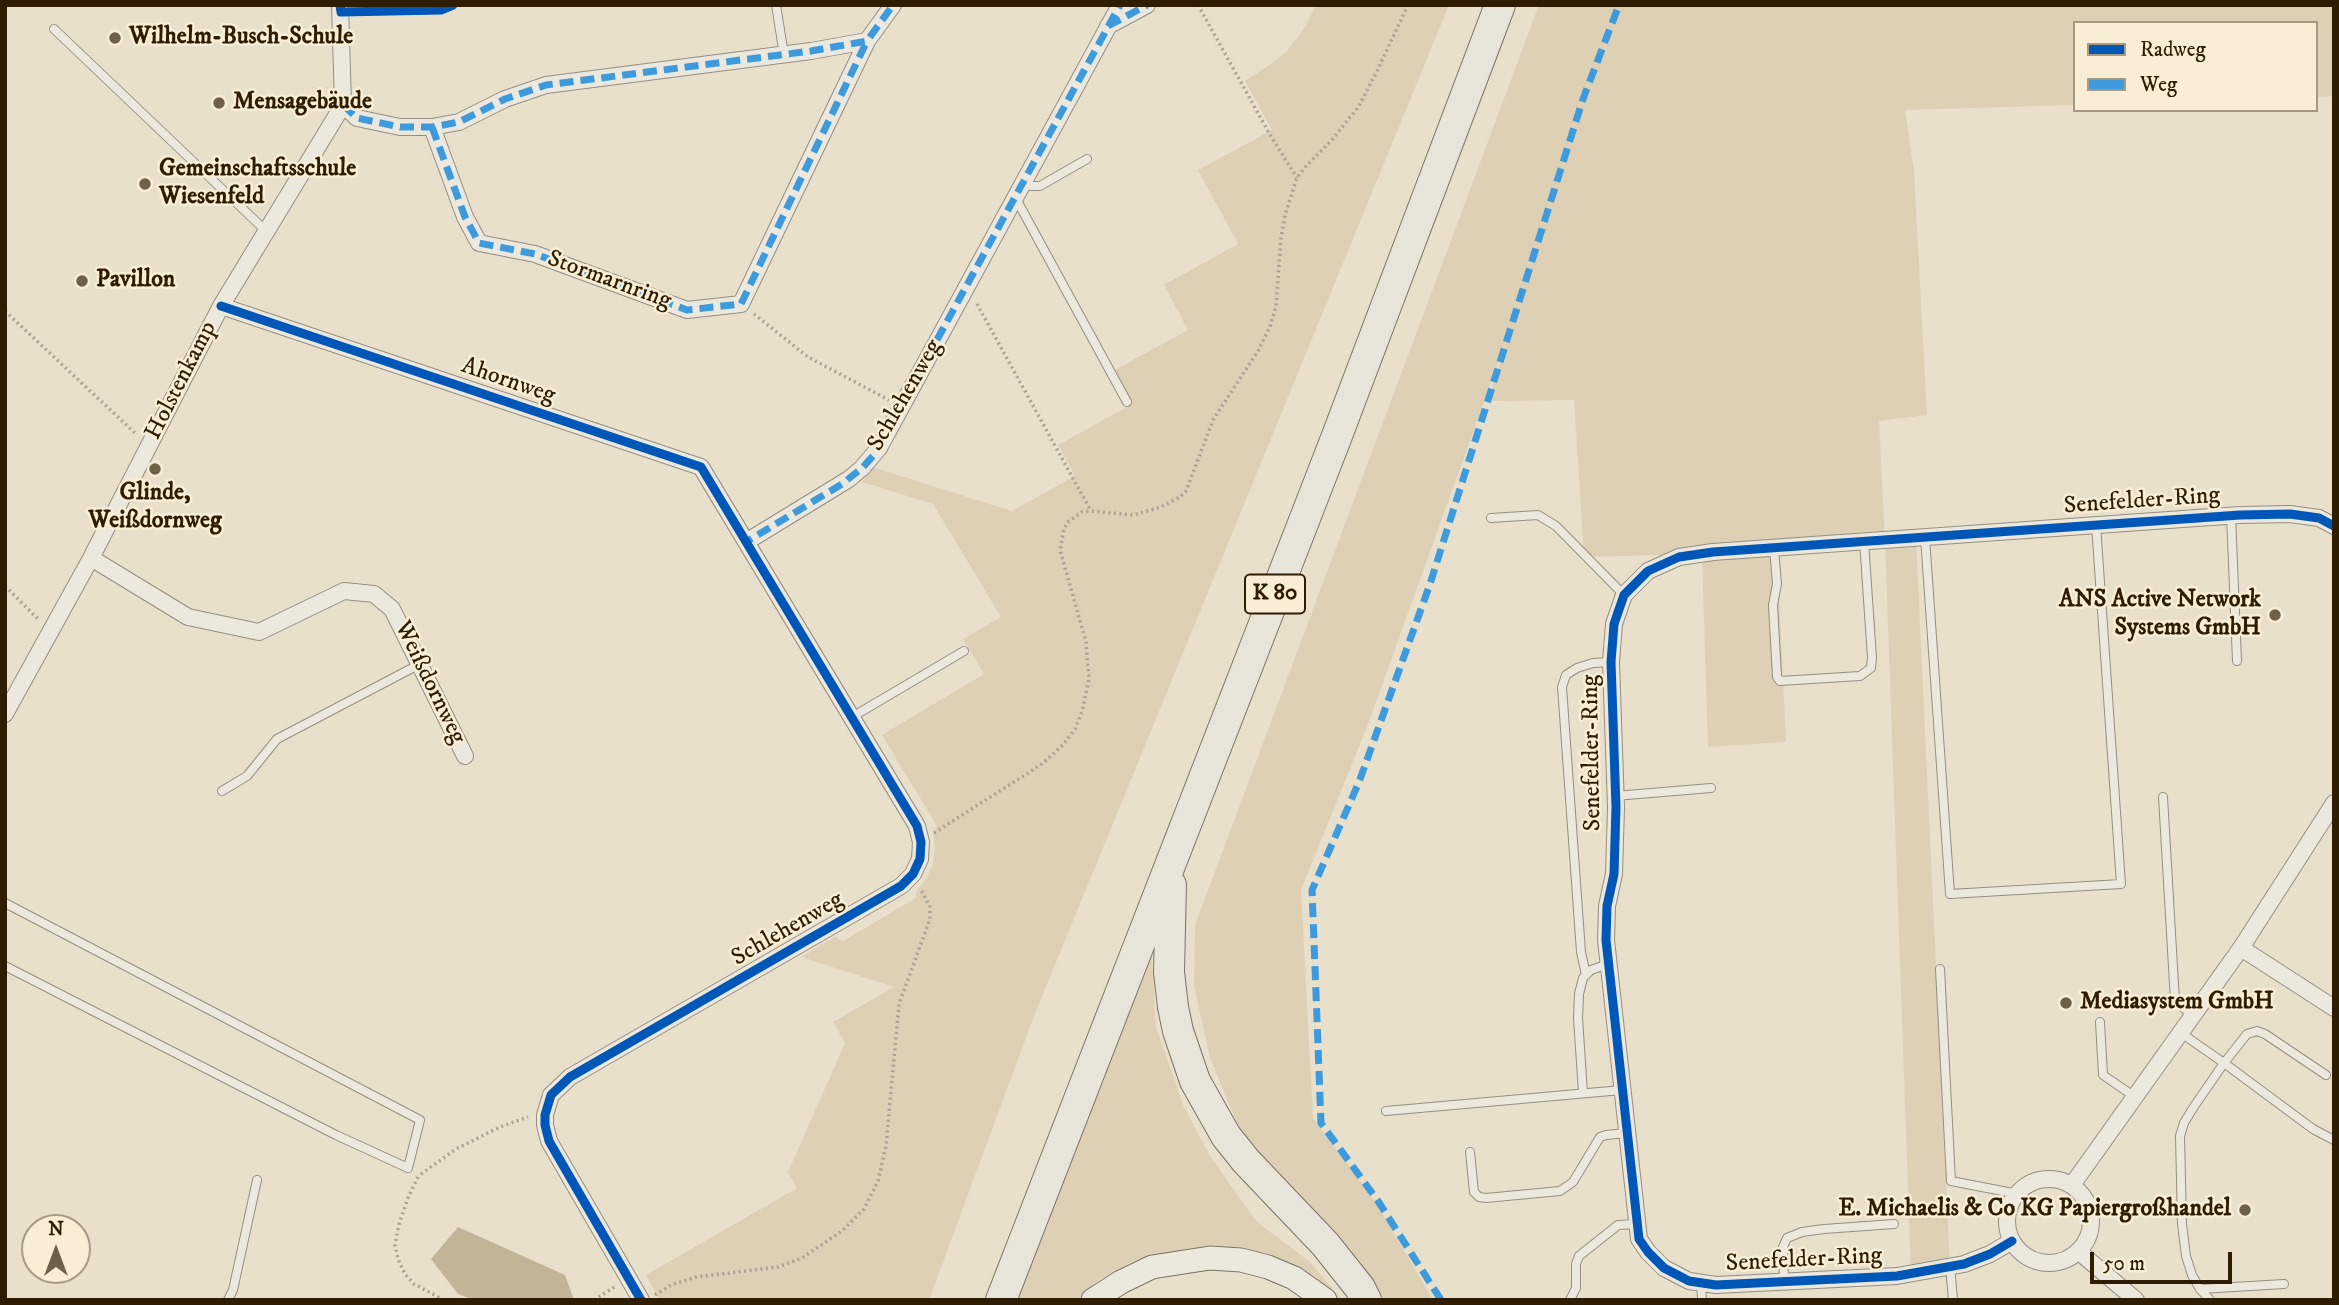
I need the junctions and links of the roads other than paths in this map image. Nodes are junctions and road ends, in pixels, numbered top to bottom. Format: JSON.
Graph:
{"nodes":[{"id":1,"x":776,"y":5,"type":"edge"},
{"id":2,"x":893,"y":5,"type":"edge"},
{"id":3,"x":1119,"y":5,"type":"edge"},
{"id":4,"x":1147,"y":5,"type":"edge"},
{"id":5,"x":1500,"y":5,"type":"edge"},
{"id":6,"x":340,"y":8,"type":"edge"},
{"id":7,"x":1108,"y":26,"type":"junction"},
{"id":8,"x":54,"y":29,"type":"dead end"},
{"id":9,"x":867,"y":41,"type":"junction"},
{"id":10,"x":785,"y":55,"type":"junction"},
{"id":11,"x":343,"y":105,"type":"junction"},
{"id":12,"x":432,"y":127,"type":"junction"},
{"id":13,"x":1087,"y":159,"type":"dead end"},
{"id":14,"x":1023,"y":183,"type":"junction"},
{"id":15,"x":1015,"y":197,"type":"junction"},
{"id":16,"x":267,"y":231,"type":"junction"},
{"id":17,"x":221,"y":306,"type":"junction"},
{"id":18,"x":1127,"y":402,"type":"dead end"},
{"id":19,"x":2231,"y":515,"type":"junction"},
{"id":20,"x":1491,"y":518,"type":"dead end"},
{"id":21,"x":2096,"y":525,"type":"junction"},
{"id":22,"x":2334,"y":526,"type":"edge"},
{"id":23,"x":1925,"y":537,"type":"junction"},
{"id":24,"x":1864,"y":541,"type":"junction"},
{"id":25,"x":746,"y":542,"type":"junction"},
{"id":26,"x":1774,"y":548,"type":"junction"},
{"id":27,"x":91,"y":558,"type":"junction"},
{"id":28,"x":1624,"y":595,"type":"junction"},
{"id":29,"x":964,"y":651,"type":"dead end"},
{"id":30,"x":2237,"y":661,"type":"dead end"},
{"id":31,"x":1611,"y":663,"type":"junction"},
{"id":32,"x":420,"y":664,"type":"junction"},
{"id":33,"x":5,"y":714,"type":"edge"},
{"id":34,"x":852,"y":717,"type":"junction"},
{"id":35,"x":465,"y":756,"type":"dead end"},
{"id":36,"x":1711,"y":788,"type":"dead end"},
{"id":37,"x":222,"y":791,"type":"dead end"},
{"id":38,"x":1615,"y":796,"type":"junction"},
{"id":39,"x":2163,"y":797,"type":"dead end"},
{"id":40,"x":2334,"y":803,"type":"edge"},
{"id":41,"x":1171,"y":862,"type":"junction"},
{"id":42,"x":5,"y":903,"type":"edge"},
{"id":43,"x":2241,"y":948,"type":"junction"},
{"id":44,"x":1608,"y":964,"type":"junction"},
{"id":45,"x":5,"y":966,"type":"edge"},
{"id":46,"x":1940,"y":969,"type":"dead end"},
{"id":47,"x":1586,"y":975,"type":"junction"},
{"id":48,"x":2334,"y":1008,"type":"edge"},
{"id":49,"x":2193,"y":1016,"type":"junction"},
{"id":50,"x":2100,"y":1021,"type":"dead end"},
{"id":51,"x":2181,"y":1032,"type":"junction"},
{"id":52,"x":2224,"y":1063,"type":"junction"},
{"id":53,"x":2326,"y":1075,"type":"dead end"},
{"id":54,"x":1622,"y":1090,"type":"junction"},
{"id":55,"x":1583,"y":1093,"type":"junction"},
{"id":56,"x":2135,"y":1097,"type":"junction"},
{"id":57,"x":1386,"y":1111,"type":"dead end"},
{"id":58,"x":1626,"y":1133,"type":"junction"},
{"id":59,"x":2334,"y":1140,"type":"edge"},
{"id":60,"x":1470,"y":1152,"type":"dead end"},
{"id":61,"x":257,"y":1180,"type":"dead end"},
{"id":62,"x":2072,"y":1185,"type":"junction"},
{"id":63,"x":2018,"y":1194,"type":"junction"},
{"id":64,"x":1636,"y":1224,"type":"junction"},
{"id":65,"x":1894,"y":1224,"type":"dead end"},
{"id":66,"x":2012,"y":1241,"type":"junction"},
{"id":67,"x":2078,"y":1251,"type":"junction"},
{"id":68,"x":1950,"y":1266,"type":"junction"},
{"id":69,"x":1784,"y":1281,"type":"junction"},
{"id":70,"x":2284,"y":1284,"type":"dead end"},
{"id":71,"x":2200,"y":1289,"type":"junction"},
{"id":72,"x":1702,"y":1292,"type":"edge"},
{"id":73,"x":228,"y":1300,"type":"edge"},
{"id":74,"x":641,"y":1300,"type":"edge"},
{"id":75,"x":1001,"y":1300,"type":"edge"},
{"id":76,"x":1093,"y":1300,"type":"edge"},
{"id":77,"x":1325,"y":1300,"type":"edge"},
{"id":78,"x":1366,"y":1300,"type":"edge"},
{"id":79,"x":1570,"y":1300,"type":"edge"},
{"id":80,"x":1953,"y":1300,"type":"edge"},
{"id":81,"x":2136,"y":1300,"type":"edge"},
{"id":82,"x":2210,"y":1300,"type":"edge"}],
"edges":[{"from":1,"to":10,"type":"lane"},
{"from":2,"to":9,"type":"street"},
{"from":3,"to":7,"type":"street","name":"Schlehenweg"},
{"from":4,"to":7,"type":"street"},
{"from":5,"to":41,"type":"highway","number":"K 80"},
{"from":6,"to":11,"type":"street"},
{"from":7,"to":14,"type":"street","name":"Schlehenweg"},
{"from":8,"to":16,"type":"lane"},
{"from":9,"to":10,"type":"street"},
{"from":9,"to":12,"type":"street","name":"Stormarnring"},
{"from":10,"to":12,"type":"street"},
{"from":11,"to":12,"type":"street"},
{"from":11,"to":16,"type":"street","name":"Holstenkamp"},
{"from":13,"to":14,"type":"lane"},
{"from":14,"to":15,"type":"street","name":"Schlehenweg"},
{"from":15,"to":18,"type":"lane"},
{"from":15,"to":25,"type":"street","name":"Schlehenweg"},
{"from":16,"to":17,"type":"street","name":"Holstenkamp"},
{"from":17,"to":25,"type":"street","name":"Ahornweg"},
{"from":17,"to":27,"type":"street","name":"Holstenkamp"},
{"from":19,"to":21,"type":"street","name":"Senefelder-Ring"},
{"from":19,"to":22,"type":"street","name":"Senefelder-Ring"},
{"from":19,"to":30,"type":"lane"},
{"from":20,"to":28,"type":"lane"},
{"from":21,"to":23,"type":"street","name":"Senefelder-Ring"},
{"from":21,"to":23,"type":"lane"},
{"from":23,"to":24,"type":"street","name":"Senefelder-Ring"},
{"from":24,"to":26,"type":"street","name":"Senefelder-Ring"},
{"from":24,"to":26,"type":"lane"},
{"from":25,"to":34,"type":"street"},
{"from":26,"to":28,"type":"street","name":"Senefelder-Ring"},
{"from":27,"to":32,"type":"street","name":"Weißdornweg"},
{"from":27,"to":33,"type":"street","name":"Holstenkamp"},
{"from":28,"to":31,"type":"street","name":"Senefelder-Ring"},
{"from":29,"to":34,"type":"lane"},
{"from":31,"to":38,"type":"street","name":"Senefelder-Ring"},
{"from":31,"to":47,"type":"lane"},
{"from":32,"to":35,"type":"street","name":"Weißdornweg"},
{"from":32,"to":37,"type":"lane"},
{"from":34,"to":74,"type":"street","name":"Schlehenweg"},
{"from":36,"to":38,"type":"lane"},
{"from":38,"to":44,"type":"street","name":"Senefelder-Ring"},
{"from":39,"to":49,"type":"lane"},
{"from":40,"to":43,"type":"street"},
{"from":41,"to":75,"type":"highway","number":"K 80"},
{"from":41,"to":78,"type":"highway"},
{"from":42,"to":45,"type":"lane"},
{"from":43,"to":48,"type":"street"},
{"from":43,"to":49,"type":"street"},
{"from":44,"to":47,"type":"lane"},
{"from":44,"to":54,"type":"street","name":"Senefelder-Ring"},
{"from":46,"to":63,"type":"lane"},
{"from":47,"to":55,"type":"lane"},
{"from":49,"to":51,"type":"street"},
{"from":50,"to":56,"type":"lane"},
{"from":51,"to":52,"type":"lane"},
{"from":51,"to":56,"type":"street"},
{"from":52,"to":53,"type":"lane"},
{"from":52,"to":59,"type":"lane"},
{"from":52,"to":71,"type":"lane"},
{"from":54,"to":55,"type":"lane"},
{"from":54,"to":58,"type":"street","name":"Senefelder-Ring"},
{"from":55,"to":57,"type":"lane"},
{"from":56,"to":62,"type":"street"},
{"from":58,"to":60,"type":"lane"},
{"from":58,"to":64,"type":"street","name":"Senefelder-Ring"},
{"from":61,"to":73,"type":"lane"},
{"from":62,"to":63,"type":"street"},
{"from":62,"to":67,"type":"street"},
{"from":63,"to":66,"type":"street"},
{"from":64,"to":72,"type":"street","name":"Senefelder-Ring"},
{"from":64,"to":79,"type":"lane"},
{"from":65,"to":69,"type":"lane"},
{"from":66,"to":67,"type":"street"},
{"from":66,"to":68,"type":"street","name":"Senefelder-Ring"},
{"from":67,"to":81,"type":"street"},
{"from":68,"to":69,"type":"street","name":"Senefelder-Ring"},
{"from":68,"to":80,"type":"lane"},
{"from":69,"to":72,"type":"street","name":"Senefelder-Ring"},
{"from":70,"to":71,"type":"lane"},
{"from":71,"to":82,"type":"lane"},
{"from":76,"to":77,"type":"main road"}]}
